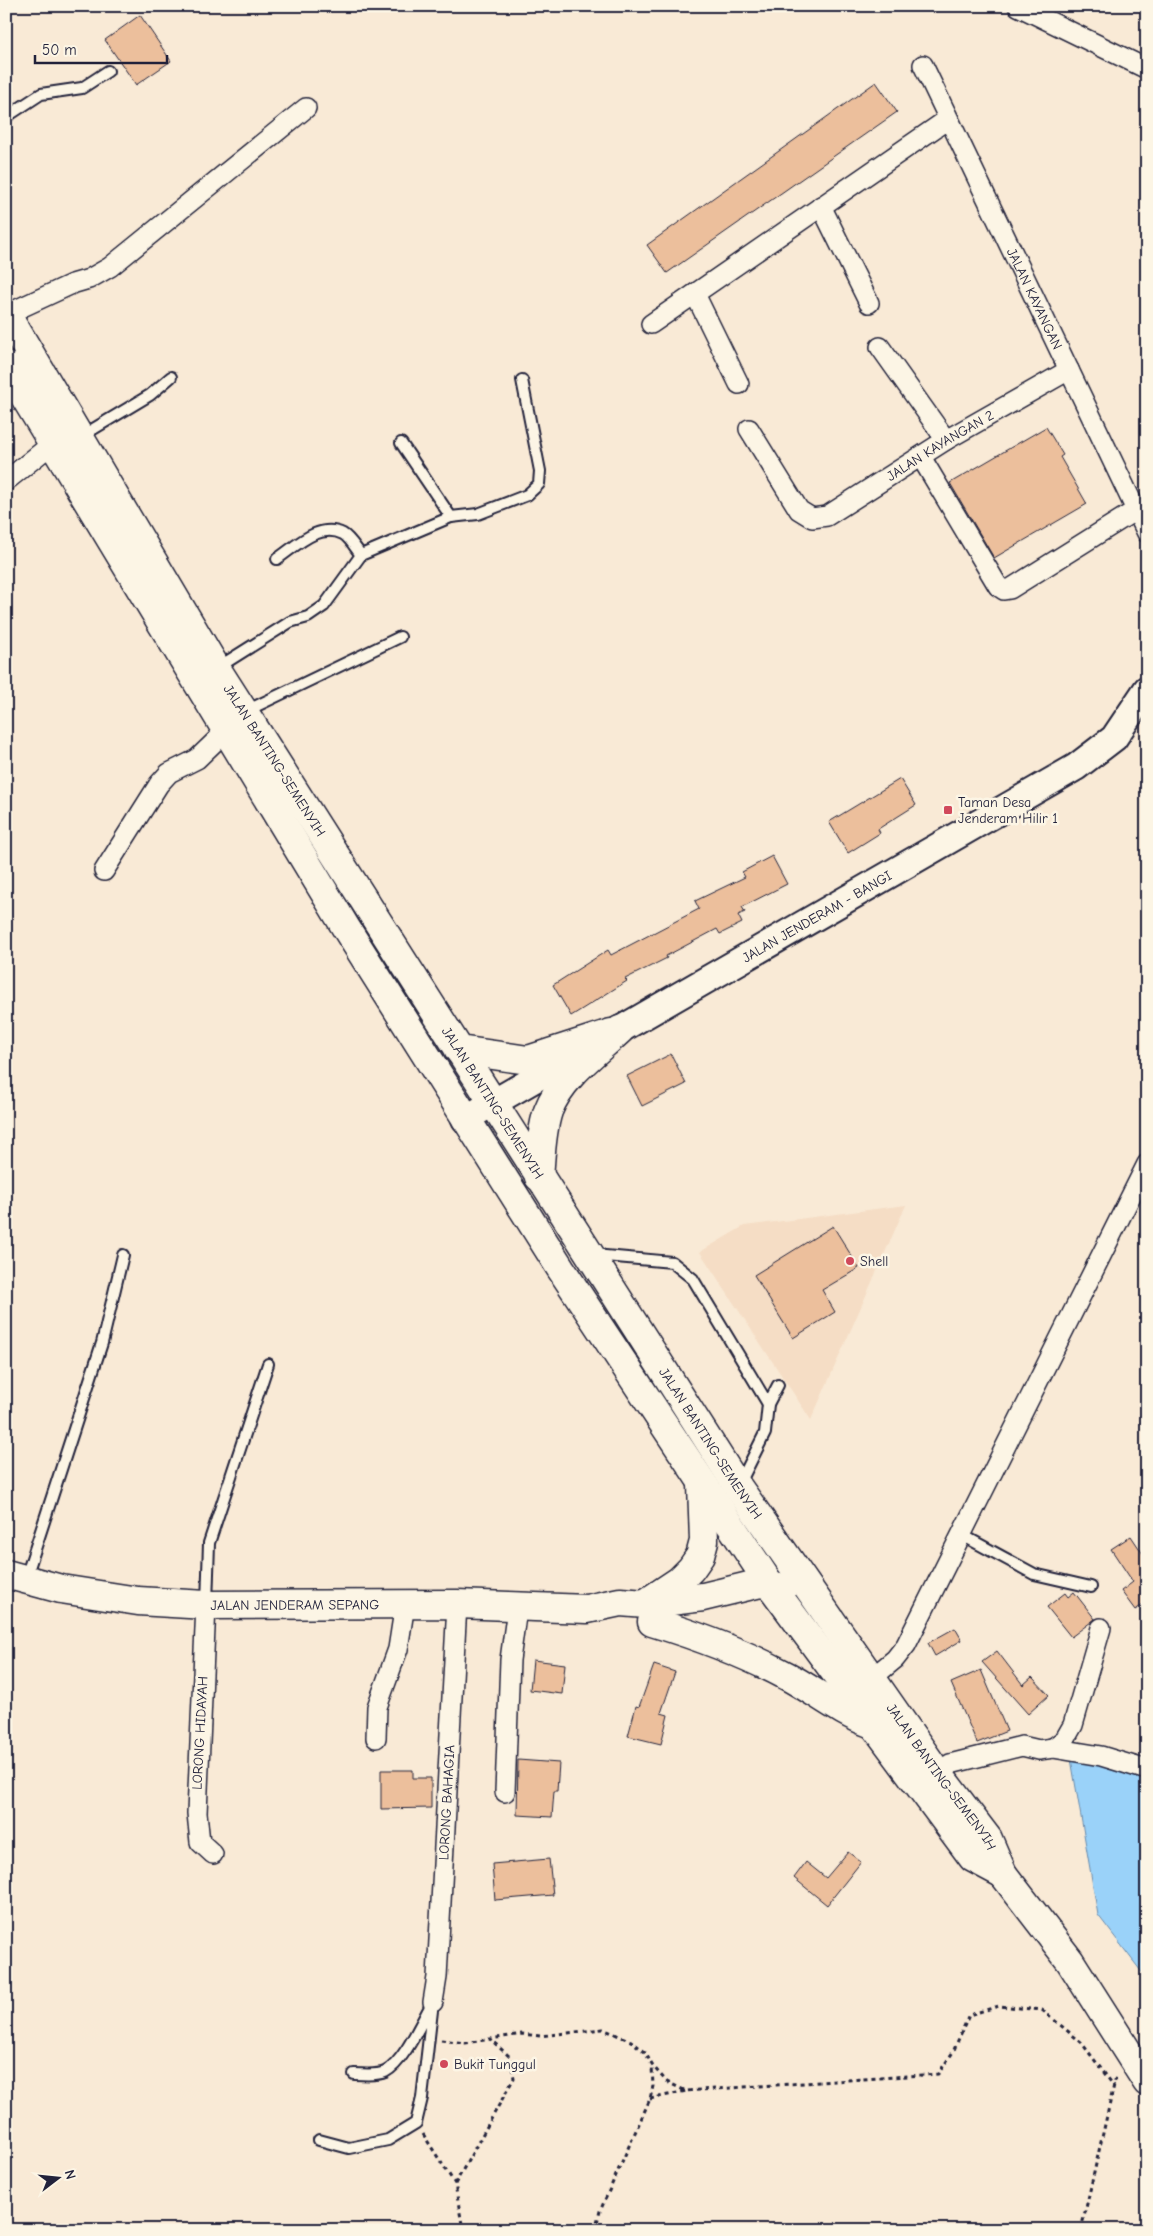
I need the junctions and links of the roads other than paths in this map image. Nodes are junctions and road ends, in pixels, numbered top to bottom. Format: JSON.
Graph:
{"nodes":[{"id":1,"x":1018,"y":6,"type":"edge"},
{"id":2,"x":923,"y":65,"type":"dead end"},
{"id":3,"x":1147,"y":69,"type":"edge"},
{"id":4,"x":108,"y":70,"type":"dead end"},
{"id":5,"x":306,"y":108,"type":"dead end"},
{"id":6,"x":6,"y":117,"type":"edge"},
{"id":7,"x":948,"y":119,"type":"junction"},
{"id":8,"x":821,"y":206,"type":"junction"},
{"id":9,"x":695,"y":294,"type":"junction"},
{"id":10,"x":869,"y":303,"type":"dead end"},
{"id":11,"x":6,"y":314,"type":"edge"},
{"id":12,"x":651,"y":324,"type":"dead end"},
{"id":13,"x":880,"y":347,"type":"dead end"},
{"id":14,"x":6,"y":366,"type":"edge"},
{"id":15,"x":1069,"y":370,"type":"junction"},
{"id":16,"x":171,"y":377,"type":"dead end"},
{"id":17,"x":522,"y":380,"type":"dead end"},
{"id":18,"x":739,"y":384,"type":"dead end"},
{"id":19,"x":749,"y":428,"type":"dead end"},
{"id":20,"x":80,"y":438,"type":"junction"},
{"id":21,"x":946,"y":440,"type":"junction"},
{"id":22,"x":401,"y":442,"type":"dead end"},
{"id":23,"x":53,"y":443,"type":"junction"},
{"id":24,"x":921,"y":457,"type":"junction"},
{"id":25,"x":6,"y":481,"type":"edge"},
{"id":26,"x":1136,"y":510,"type":"junction"},
{"id":27,"x":451,"y":517,"type":"junction"},
{"id":28,"x":1147,"y":532,"type":"edge"},
{"id":29,"x":361,"y":555,"type":"junction"},
{"id":30,"x":277,"y":559,"type":"dead end"},
{"id":31,"x":400,"y":637,"type":"dead end"},
{"id":32,"x":216,"y":668,"type":"junction"},
{"id":33,"x":1147,"y":689,"type":"edge"},
{"id":34,"x":236,"y":721,"type":"junction"},
{"id":35,"x":104,"y":871,"type":"dead end"},
{"id":36,"x":620,"y":1030,"type":"junction"},
{"id":37,"x":459,"y":1050,"type":"junction"},
{"id":38,"x":492,"y":1103,"type":"junction"},
{"id":39,"x":465,"y":1118,"type":"junction"},
{"id":40,"x":1145,"y":1174,"type":"edge"},
{"id":41,"x":539,"y":1177,"type":"junction"},
{"id":42,"x":589,"y":1254,"type":"junction"},
{"id":43,"x":123,"y":1255,"type":"dead end"},
{"id":44,"x":268,"y":1364,"type":"dead end"},
{"id":45,"x":778,"y":1385,"type":"dead end"},
{"id":46,"x":768,"y":1404,"type":"junction"},
{"id":47,"x":702,"y":1484,"type":"junction"},
{"id":48,"x":742,"y":1494,"type":"junction"},
{"id":49,"x":962,"y":1535,"type":"junction"},
{"id":50,"x":16,"y":1577,"type":"edge"},
{"id":51,"x":771,"y":1586,"type":"junction"},
{"id":52,"x":1091,"y":1588,"type":"dead end"},
{"id":53,"x":405,"y":1604,"type":"junction"},
{"id":54,"x":457,"y":1604,"type":"junction"},
{"id":55,"x":206,"y":1605,"type":"junction"},
{"id":56,"x":822,"y":1605,"type":"junction"},
{"id":57,"x":517,"y":1608,"type":"junction"},
{"id":58,"x":649,"y":1613,"type":"junction"},
{"id":59,"x":1101,"y":1628,"type":"dead end"},
{"id":60,"x":872,"y":1678,"type":"junction"},
{"id":61,"x":874,"y":1724,"type":"junction"},
{"id":62,"x":376,"y":1738,"type":"dead end"},
{"id":63,"x":1053,"y":1748,"type":"junction"},
{"id":64,"x":1147,"y":1770,"type":"edge"},
{"id":65,"x":937,"y":1772,"type":"junction"},
{"id":66,"x":505,"y":1792,"type":"dead end"},
{"id":67,"x":213,"y":1854,"type":"dead end"},
{"id":68,"x":1003,"y":1874,"type":"junction"},
{"id":69,"x":433,"y":2002,"type":"junction"},
{"id":70,"x":354,"y":2074,"type":"dead end"},
{"id":71,"x":1147,"y":2082,"type":"edge"},
{"id":72,"x":319,"y":2140,"type":"dead end"}],
"edges":[{"from":1,"to":3,"type":"street"},
{"from":2,"to":7,"type":"street","name":"JALAN KAYANGAN"},
{"from":4,"to":6,"type":"lane"},
{"from":5,"to":11,"type":"street"},
{"from":7,"to":8,"type":"street"},
{"from":7,"to":15,"type":"street","name":"JALAN KAYANGAN"},
{"from":8,"to":9,"type":"street"},
{"from":8,"to":10,"type":"street"},
{"from":9,"to":12,"type":"street"},
{"from":9,"to":18,"type":"street"},
{"from":11,"to":20,"type":"main road","name":"JALAN BANTING-SEMENYIH"},
{"from":13,"to":21,"type":"street"},
{"from":14,"to":23,"type":"main road","name":"JALAN BANTING-SEMENYIH"},
{"from":15,"to":21,"type":"street","name":"JALAN KAYANGAN 2"},
{"from":15,"to":26,"type":"street","name":"JALAN KAYANGAN"},
{"from":16,"to":20,"type":"lane"},
{"from":17,"to":27,"type":"lane"},
{"from":19,"to":24,"type":"street","name":"JALAN KAYANGAN 2"},
{"from":20,"to":32,"type":"main road","name":"JALAN BANTING-SEMENYIH"},
{"from":21,"to":24,"type":"street","name":"JALAN KAYANGAN 2"},
{"from":22,"to":27,"type":"lane"},
{"from":23,"to":25,"type":"street"},
{"from":23,"to":34,"type":"main road","name":"JALAN BANTING-SEMENYIH"},
{"from":24,"to":26,"type":"street"},
{"from":26,"to":28,"type":"street","name":"JALAN KAYANGAN"},
{"from":27,"to":29,"type":"lane"},
{"from":29,"to":30,"type":"lane"},
{"from":29,"to":32,"type":"lane"},
{"from":31,"to":34,"type":"lane"},
{"from":32,"to":34,"type":"main road","name":"JALAN BANTING-SEMENYIH"},
{"from":33,"to":36,"type":"main road","name":"JALAN JENDERAM - BANGI"},
{"from":34,"to":35,"type":"street"},
{"from":34,"to":37,"type":"main road","name":"JALAN BANTING-SEMENYIH"},
{"from":34,"to":39,"type":"main road","name":"JALAN BANTING-SEMENYIH"},
{"from":36,"to":37,"type":"main road"},
{"from":36,"to":38,"type":"main road","name":"JALAN JENDERAM - BANGI"},
{"from":36,"to":41,"type":"main road"},
{"from":37,"to":38,"type":"main road","name":"JALAN BANTING-SEMENYIH"},
{"from":38,"to":39,"type":"main road","name":"JALAN JENDERAM - BANGI"},
{"from":38,"to":41,"type":"main road","name":"JALAN BANTING-SEMENYIH"},
{"from":39,"to":47,"type":"main road","name":"JALAN BANTING-SEMENYIH"},
{"from":40,"to":49,"type":"street"},
{"from":41,"to":42,"type":"main road","name":"JALAN BANTING-SEMENYIH"},
{"from":42,"to":46,"type":"lane"},
{"from":42,"to":48,"type":"main road","name":"JALAN BANTING-SEMENYIH"},
{"from":43,"to":50,"type":"lane"},
{"from":44,"to":55,"type":"lane"},
{"from":45,"to":46,"type":"lane"},
{"from":46,"to":48,"type":"lane"},
{"from":47,"to":51,"type":"main road","name":"JALAN BANTING-SEMENYIH"},
{"from":47,"to":58,"type":"main road"},
{"from":48,"to":51,"type":"main road"},
{"from":48,"to":56,"type":"main road","name":"JALAN BANTING-SEMENYIH"},
{"from":49,"to":52,"type":"lane"},
{"from":49,"to":60,"type":"street"},
{"from":50,"to":55,"type":"main road","name":"JALAN JENDERAM SEPANG"},
{"from":51,"to":56,"type":"main road"},
{"from":51,"to":58,"type":"main road"},
{"from":51,"to":61,"type":"main road","name":"JALAN BANTING-SEMENYIH"},
{"from":53,"to":54,"type":"main road","name":"JALAN JENDERAM SEPANG"},
{"from":53,"to":55,"type":"main road","name":"JALAN JENDERAM SEPANG"},
{"from":53,"to":62,"type":"street"},
{"from":54,"to":57,"type":"main road","name":"JALAN JENDERAM SEPANG"},
{"from":54,"to":69,"type":"street","name":"LORONG BAHAGIA"},
{"from":55,"to":67,"type":"street","name":"LORONG HIDAYAH"},
{"from":56,"to":60,"type":"main road","name":"JALAN BANTING-SEMENYIH"},
{"from":57,"to":58,"type":"main road","name":"JALAN JENDERAM SEPANG"},
{"from":57,"to":66,"type":"street"},
{"from":58,"to":61,"type":"main road"},
{"from":59,"to":63,"type":"street"},
{"from":60,"to":65,"type":"main road","name":"JALAN BANTING-SEMENYIH"},
{"from":61,"to":68,"type":"main road","name":"JALAN BANTING-SEMENYIH"},
{"from":63,"to":64,"type":"street"},
{"from":63,"to":65,"type":"street"},
{"from":65,"to":68,"type":"main road","name":"JALAN BANTING-SEMENYIH"},
{"from":68,"to":71,"type":"main road","name":"JALAN BANTING-SEMENYIH"},
{"from":69,"to":70,"type":"lane"},
{"from":69,"to":72,"type":"lane"}]}
